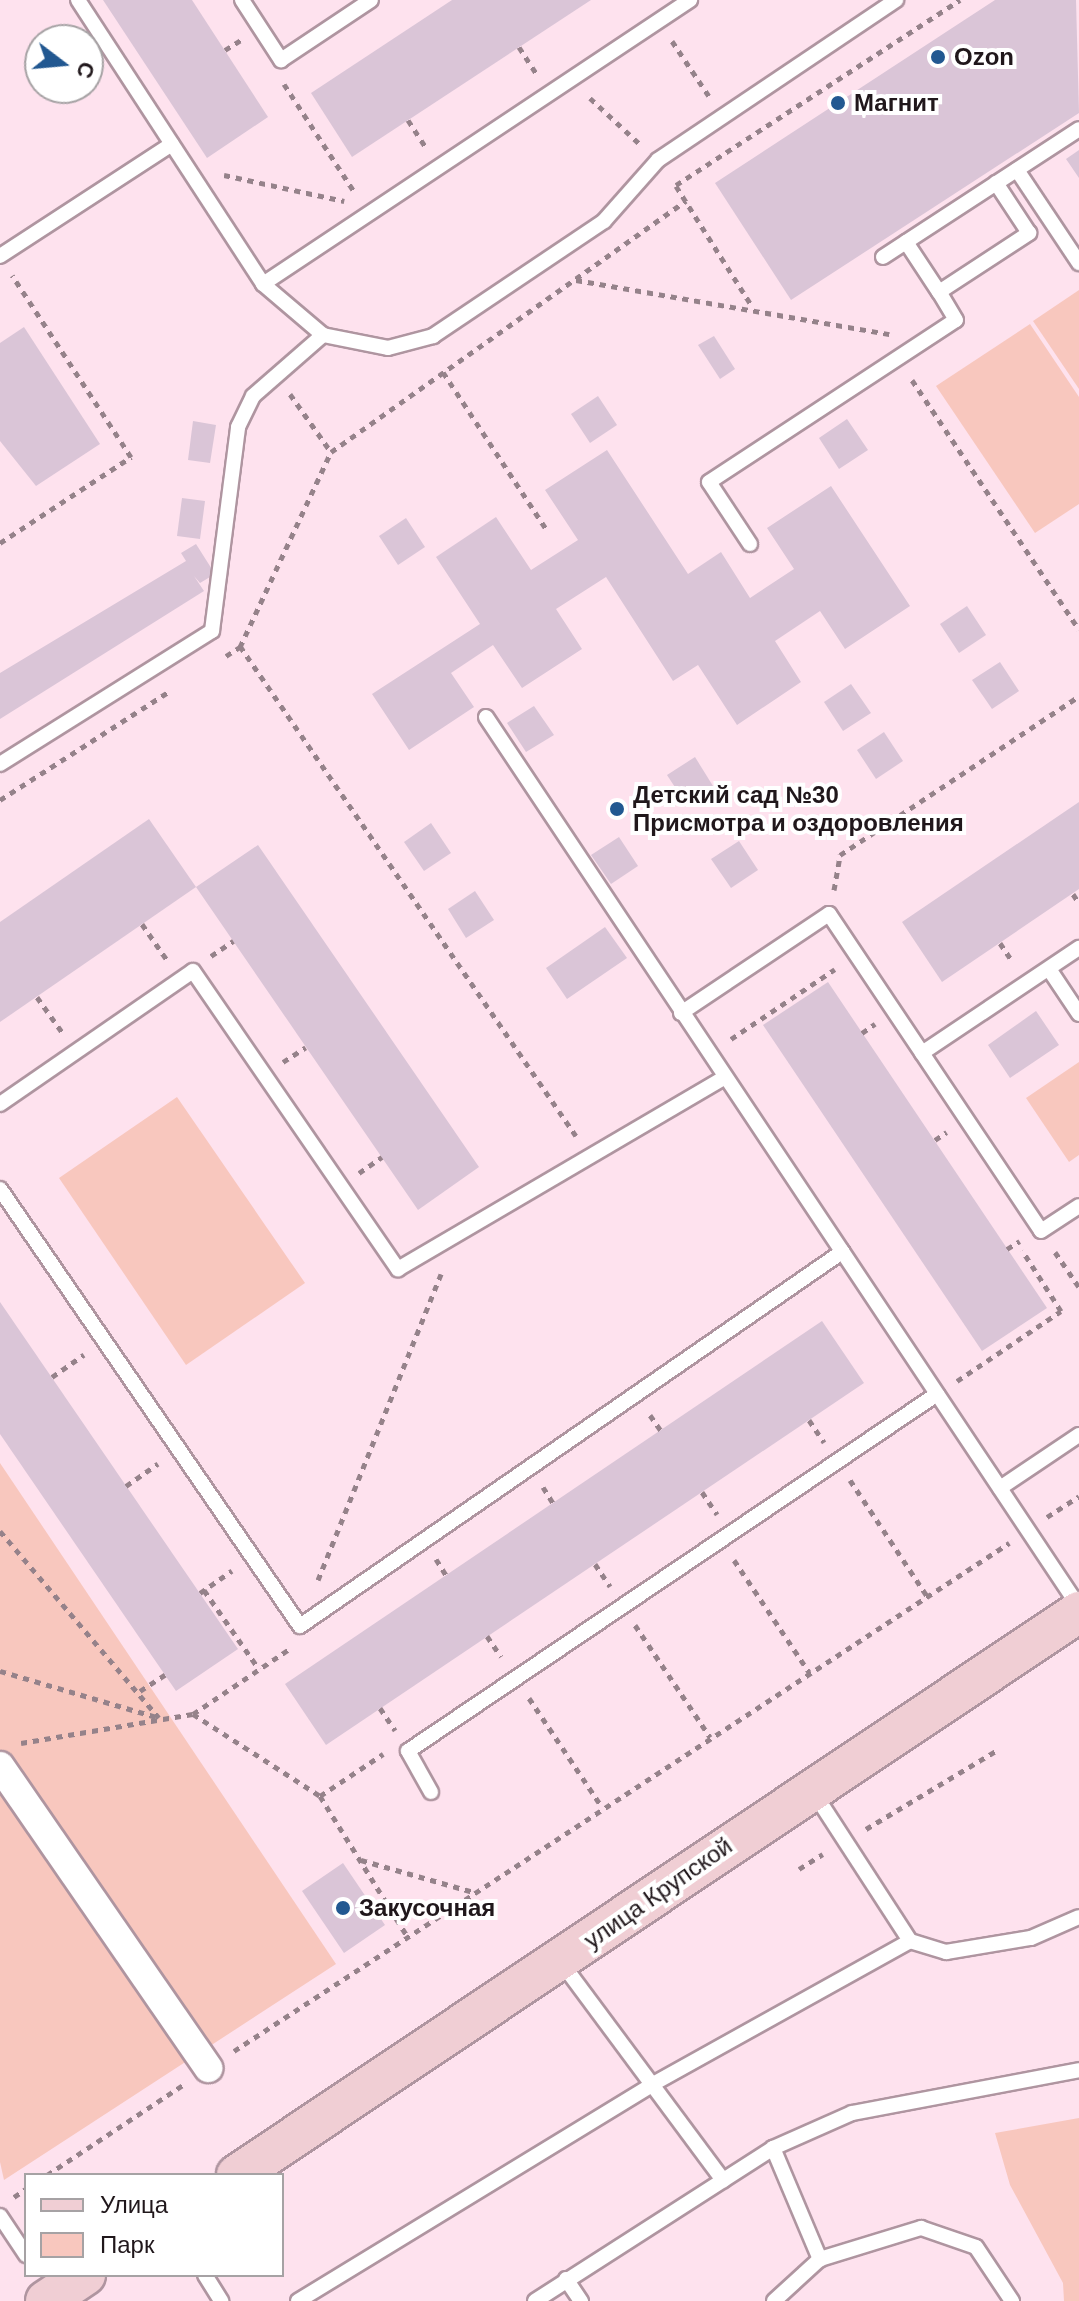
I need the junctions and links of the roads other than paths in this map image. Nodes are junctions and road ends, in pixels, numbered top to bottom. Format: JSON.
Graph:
{"nodes":[{"id":1,"x":78,"y":0,"type":"edge"},
{"id":2,"x":242,"y":0,"type":"edge"},
{"id":3,"x":371,"y":0,"type":"edge"},
{"id":4,"x":690,"y":0,"type":"edge"},
{"id":5,"x":896,"y":0,"type":"edge"},
{"id":6,"x":1079,"y":129,"type":"edge"},
{"id":7,"x":172,"y":144,"type":"junction"},
{"id":8,"x":1017,"y":170,"type":"junction"},
{"id":9,"x":996,"y":183,"type":"junction"},
{"id":10,"x":906,"y":242,"type":"junction"},
{"id":11,"x":0,"y":256,"type":"edge"},
{"id":12,"x":883,"y":257,"type":"dead end"},
{"id":13,"x":1079,"y":263,"type":"edge"},
{"id":14,"x":263,"y":284,"type":"junction"},
{"id":15,"x":939,"y":292,"type":"junction"},
{"id":16,"x":323,"y":335,"type":"junction"},
{"id":17,"x":750,"y":544,"type":"dead end"},
{"id":18,"x":486,"y":717,"type":"dead end"},
{"id":19,"x":0,"y":764,"type":"edge"},
{"id":20,"x":1079,"y":948,"type":"edge"},
{"id":21,"x":1049,"y":969,"type":"junction"},
{"id":22,"x":681,"y":1013,"type":"junction"},
{"id":23,"x":1079,"y":1014,"type":"edge"},
{"id":24,"x":922,"y":1053,"type":"junction"},
{"id":25,"x":724,"y":1078,"type":"junction"},
{"id":26,"x":0,"y":1104,"type":"edge"},
{"id":27,"x":0,"y":1189,"type":"edge"},
{"id":28,"x":1079,"y":1206,"type":"edge"},
{"id":29,"x":842,"y":1252,"type":"junction"},
{"id":30,"x":937,"y":1394,"type":"junction"},
{"id":31,"x":1079,"y":1435,"type":"edge"},
{"id":32,"x":1000,"y":1488,"type":"junction"},
{"id":33,"x":1079,"y":1610,"type":"edge"},
{"id":34,"x":7,"y":1755,"type":"edge"},
{"id":35,"x":811,"y":1788,"type":"junction"},
{"id":36,"x":431,"y":1792,"type":"dead end"},
{"id":37,"x":1079,"y":1917,"type":"edge"},
{"id":38,"x":910,"y":1941,"type":"junction"},
{"id":39,"x":560,"y":1961,"type":"junction"},
{"id":40,"x":208,"y":2068,"type":"road end"},
{"id":41,"x":1079,"y":2070,"type":"edge"},
{"id":42,"x":653,"y":2084,"type":"junction"},
{"id":43,"x":773,"y":2148,"type":"junction"},
{"id":44,"x":240,"y":2173,"type":"edge"},
{"id":45,"x":723,"y":2180,"type":"junction"},
{"id":46,"x":0,"y":2216,"type":"edge"},
{"id":47,"x":24,"y":2252,"type":"edge"},
{"id":48,"x":820,"y":2259,"type":"junction"},
{"id":49,"x":206,"y":2277,"type":"edge"},
{"id":50,"x":566,"y":2279,"type":"junction"},
{"id":51,"x":221,"y":2301,"type":"edge"},
{"id":52,"x":298,"y":2301,"type":"edge"},
{"id":53,"x":535,"y":2301,"type":"edge"},
{"id":54,"x":581,"y":2301,"type":"edge"},
{"id":55,"x":774,"y":2301,"type":"edge"},
{"id":56,"x":1012,"y":2301,"type":"edge"}],
"edges":[{"from":1,"to":7,"type":"lane"},
{"from":2,"to":3,"type":"lane"},
{"from":4,"to":14,"type":"lane"},
{"from":5,"to":16,"type":"lane"},
{"from":6,"to":8,"type":"lane"},
{"from":7,"to":11,"type":"lane"},
{"from":7,"to":14,"type":"lane"},
{"from":8,"to":9,"type":"lane"},
{"from":8,"to":13,"type":"lane"},
{"from":9,"to":10,"type":"lane"},
{"from":9,"to":15,"type":"lane"},
{"from":10,"to":12,"type":"lane"},
{"from":10,"to":15,"type":"lane"},
{"from":14,"to":16,"type":"lane"},
{"from":15,"to":17,"type":"lane"},
{"from":16,"to":19,"type":"lane"},
{"from":18,"to":22,"type":"lane"},
{"from":20,"to":21,"type":"lane"},
{"from":21,"to":23,"type":"lane"},
{"from":21,"to":24,"type":"lane"},
{"from":22,"to":24,"type":"lane"},
{"from":22,"to":25,"type":"lane"},
{"from":24,"to":28,"type":"lane"},
{"from":25,"to":26,"type":"lane"},
{"from":25,"to":29,"type":"lane"},
{"from":27,"to":29,"type":"lane"},
{"from":29,"to":30,"type":"lane"},
{"from":30,"to":32,"type":"lane"},
{"from":30,"to":36,"type":"lane"},
{"from":31,"to":32,"type":"lane"},
{"from":32,"to":33,"type":"lane"},
{"from":33,"to":35,"type":"main road","name":"улица Крупской"},
{"from":34,"to":40,"type":"street"},
{"from":35,"to":38,"type":"lane"},
{"from":35,"to":39,"type":"main road","name":"улица Крупской"},
{"from":37,"to":38,"type":"lane"},
{"from":38,"to":42,"type":"lane"},
{"from":39,"to":42,"type":"lane"},
{"from":39,"to":44,"type":"main road","name":"улица Крупской"},
{"from":41,"to":43,"type":"lane"},
{"from":42,"to":45,"type":"lane"},
{"from":42,"to":52,"type":"lane"},
{"from":43,"to":45,"type":"lane"},
{"from":43,"to":48,"type":"lane"},
{"from":45,"to":50,"type":"lane"},
{"from":46,"to":47,"type":"lane"},
{"from":48,"to":55,"type":"lane"},
{"from":48,"to":56,"type":"lane"},
{"from":49,"to":51,"type":"lane"},
{"from":50,"to":53,"type":"lane"},
{"from":50,"to":54,"type":"lane"}]}
